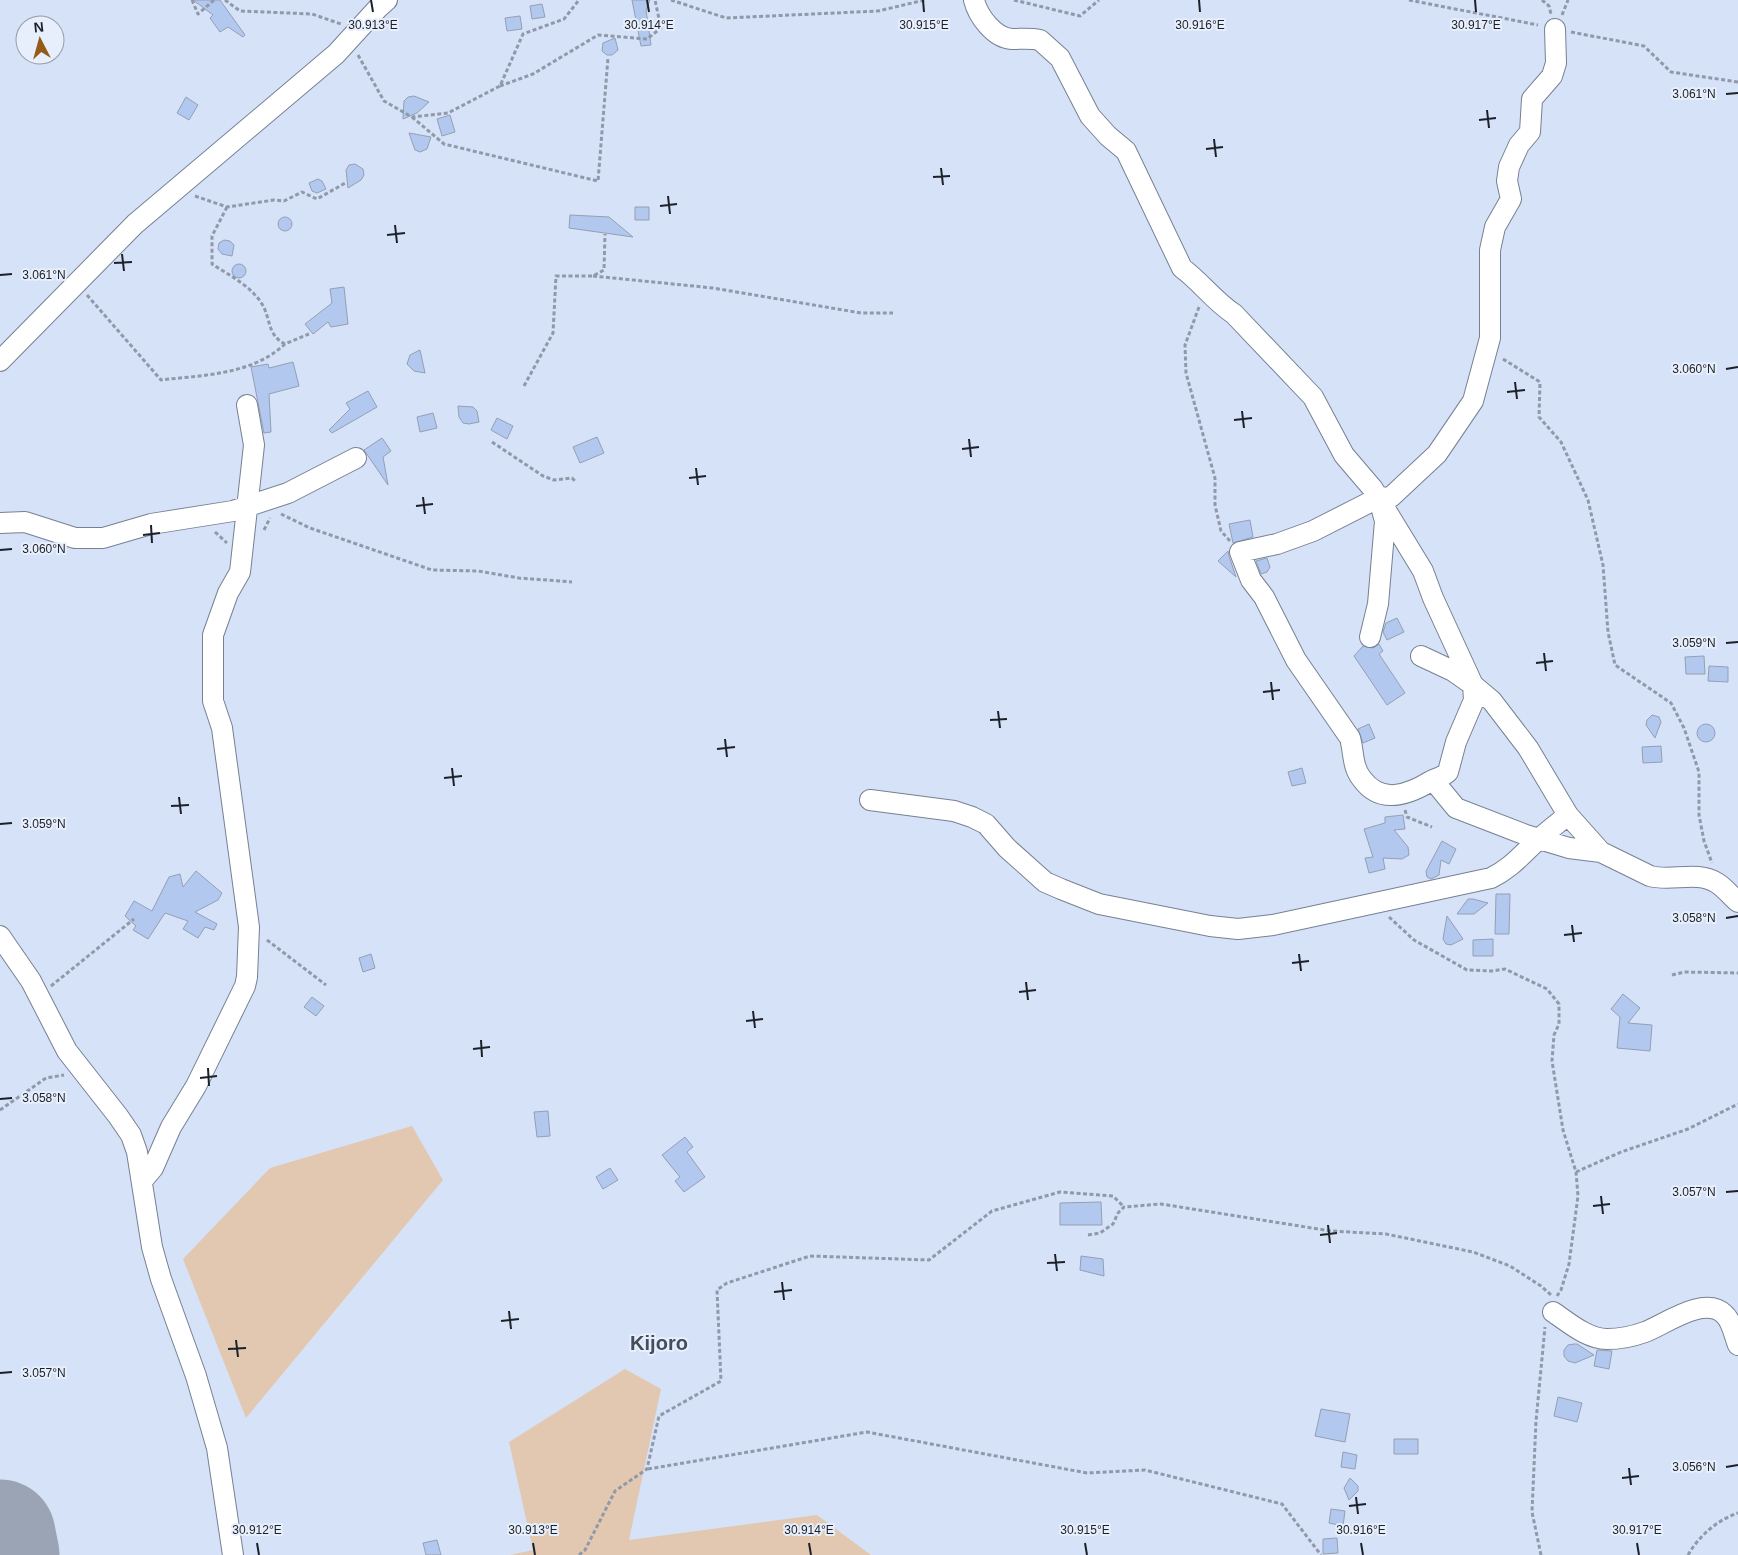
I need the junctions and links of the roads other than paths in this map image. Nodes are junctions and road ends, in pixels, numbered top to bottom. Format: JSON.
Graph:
{"nodes":[{"id":1,"x":388,"y":0,"type":"edge"},
{"id":2,"x":974,"y":0,"type":"edge"},
{"id":3,"x":1555,"y":29,"type":"road end"},
{"id":4,"x":0,"y":361,"type":"edge"},
{"id":5,"x":247,"y":405,"type":"dead end"},
{"id":6,"x":356,"y":458,"type":"dead end"},
{"id":7,"x":1378,"y":498,"type":"junction"},
{"id":8,"x":246,"y":507,"type":"junction"},
{"id":9,"x":0,"y":523,"type":"edge"},
{"id":10,"x":1370,"y":637,"type":"dead end"},
{"id":11,"x":1421,"y":656,"type":"dead end"},
{"id":12,"x":1473,"y":685,"type":"junction"},
{"id":13,"x":1433,"y":780,"type":"junction"},
{"id":14,"x":870,"y":800,"type":"dead end"},
{"id":15,"x":1568,"y":815,"type":"junction"},
{"id":16,"x":1540,"y":838,"type":"junction"},
{"id":17,"x":1601,"y":852,"type":"junction"},
{"id":18,"x":1738,"y":902,"type":"edge"},
{"id":19,"x":0,"y":936,"type":"edge"},
{"id":20,"x":142,"y":1181,"type":"junction"},
{"id":21,"x":1552,"y":1312,"type":"road end"},
{"id":22,"x":1738,"y":1345,"type":"edge"},
{"id":23,"x":232,"y":1555,"type":"edge"}],
"edges":[{"from":1,"to":4,"type":"street"},
{"from":2,"to":7,"type":"street"},
{"from":3,"to":7,"type":"street"},
{"from":5,"to":8,"type":"street"},
{"from":6,"to":8,"type":"street"},
{"from":7,"to":10,"type":"street"},
{"from":7,"to":12,"type":"street"},
{"from":7,"to":13,"type":"street"},
{"from":8,"to":9,"type":"street"},
{"from":8,"to":20,"type":"street"},
{"from":11,"to":12,"type":"street"},
{"from":12,"to":13,"type":"street"},
{"from":12,"to":15,"type":"street"},
{"from":13,"to":16,"type":"street"},
{"from":14,"to":16,"type":"street"},
{"from":15,"to":16,"type":"street"},
{"from":15,"to":17,"type":"street"},
{"from":16,"to":17,"type":"street"},
{"from":17,"to":18,"type":"street"},
{"from":19,"to":20,"type":"street"},
{"from":20,"to":23,"type":"street"},
{"from":21,"to":22,"type":"street"}]}
